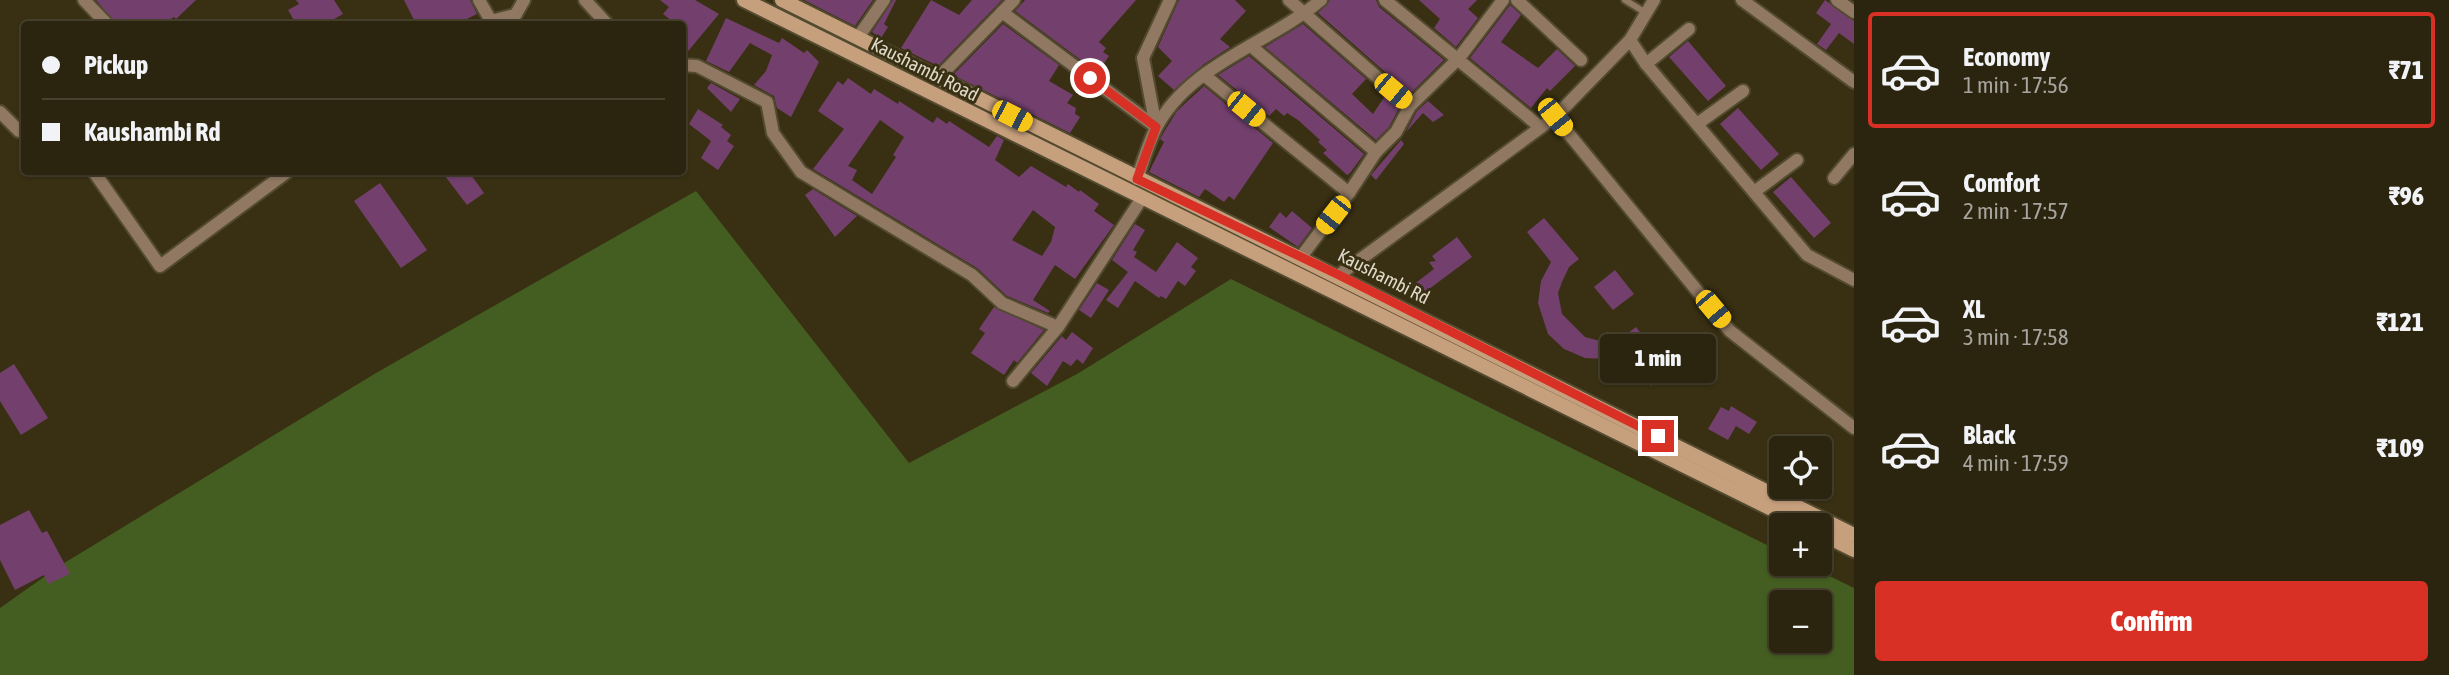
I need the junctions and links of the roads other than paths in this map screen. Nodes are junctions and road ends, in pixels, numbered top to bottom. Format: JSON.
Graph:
{"nodes":[{"id":1,"x":84,"y":0,"type":"edge"},
{"id":2,"x":480,"y":0,"type":"edge"},
{"id":3,"x":524,"y":0,"type":"edge"},
{"id":4,"x":585,"y":0,"type":"edge"},
{"id":5,"x":744,"y":0,"type":"edge"},
{"id":6,"x":782,"y":0,"type":"edge"},
{"id":7,"x":884,"y":0,"type":"edge"},
{"id":8,"x":1170,"y":0,"type":"edge"},
{"id":9,"x":1289,"y":0,"type":"edge"},
{"id":10,"x":1321,"y":0,"type":"edge"},
{"id":11,"x":1385,"y":0,"type":"edge"},
{"id":12,"x":1503,"y":0,"type":"edge"},
{"id":13,"x":1517,"y":0,"type":"edge"},
{"id":14,"x":1625,"y":0,"type":"edge"},
{"id":15,"x":1654,"y":0,"type":"edge"},
{"id":16,"x":1742,"y":0,"type":"edge"},
{"id":17,"x":1837,"y":0,"type":"edge"},
{"id":18,"x":1009,"y":3,"type":"edge"},
{"id":19,"x":1854,"y":12,"type":"edge"},
{"id":20,"x":1646,"y":13,"type":"junction"},
{"id":21,"x":1304,"y":15,"type":"junction"},
{"id":22,"x":512,"y":20,"type":"edge"},
{"id":23,"x":104,"y":21,"type":"edge"},
{"id":24,"x":604,"y":21,"type":"edge"},
{"id":25,"x":1689,"y":29,"type":"dead end"},
{"id":26,"x":859,"y":36,"type":"junction"},
{"id":27,"x":1630,"y":40,"type":"junction"},
{"id":28,"x":1251,"y":46,"type":"junction"},
{"id":29,"x":1459,"y":58,"type":"junction"},
{"id":30,"x":1581,"y":60,"type":"dead end"},
{"id":31,"x":1646,"y":64,"type":"junction"},
{"id":32,"x":686,"y":65,"type":"edge"},
{"id":33,"x":1205,"y":75,"type":"junction"},
{"id":34,"x":938,"y":78,"type":"junction"},
{"id":35,"x":1854,"y":82,"type":"edge"},
{"id":36,"x":1743,"y":91,"type":"dead end"},
{"id":37,"x":1410,"y":106,"type":"junction"},
{"id":38,"x":0,"y":112,"type":"edge"},
{"id":39,"x":1555,"y":117,"type":"junction"},
{"id":40,"x":1697,"y":124,"type":"junction"},
{"id":41,"x":1539,"y":126,"type":"junction"},
{"id":42,"x":1156,"y":127,"type":"junction"},
{"id":43,"x":19,"y":131,"type":"dead end"},
{"id":44,"x":1376,"y":152,"type":"junction"},
{"id":45,"x":1854,"y":154,"type":"edge"},
{"id":46,"x":1797,"y":160,"type":"dead end"},
{"id":47,"x":96,"y":175,"type":"edge"},
{"id":48,"x":283,"y":175,"type":"edge"},
{"id":49,"x":1834,"y":177,"type":"dead end"},
{"id":50,"x":1137,"y":179,"type":"junction"},
{"id":51,"x":1754,"y":192,"type":"junction"},
{"id":52,"x":1349,"y":193,"type":"junction"},
{"id":53,"x":1142,"y":198,"type":"junction"},
{"id":54,"x":1301,"y":257,"type":"junction"},
{"id":55,"x":1339,"y":275,"type":"junction"},
{"id":56,"x":1854,"y":280,"type":"edge"},
{"id":57,"x":1058,"y":327,"type":"junction"},
{"id":58,"x":1013,"y":381,"type":"dead end"},
{"id":59,"x":1854,"y":428,"type":"edge"},
{"id":60,"x":1780,"y":513,"type":"edge"},
{"id":61,"x":1854,"y":535,"type":"edge"},
{"id":62,"x":1832,"y":539,"type":"edge"},
{"id":63,"x":1854,"y":550,"type":"edge"}],
"edges":[{"from":1,"to":23,"type":"street"},
{"from":2,"to":22,"type":"street"},
{"from":3,"to":22,"type":"street"},
{"from":4,"to":24,"type":"street"},
{"from":5,"to":53,"type":"main road","name":"Kaushambi Road"},
{"from":6,"to":26,"type":"main road","name":"Kaushambi Rd"},
{"from":7,"to":26,"type":"street"},
{"from":8,"to":42,"type":"street"},
{"from":9,"to":21,"type":"street"},
{"from":10,"to":21,"type":"street"},
{"from":11,"to":29,"type":"street"},
{"from":12,"to":29,"type":"street"},
{"from":13,"to":30,"type":"street"},
{"from":14,"to":20,"type":"lane"},
{"from":15,"to":20,"type":"street"},
{"from":16,"to":35,"type":"street"},
{"from":17,"to":19,"type":"street"},
{"from":18,"to":34,"type":"street"},
{"from":18,"to":42,"type":"street"},
{"from":20,"to":27,"type":"street"},
{"from":21,"to":28,"type":"street"},
{"from":21,"to":37,"type":"street"},
{"from":25,"to":31,"type":"street"},
{"from":26,"to":34,"type":"main road","name":"Kaushambi Rd"},
{"from":27,"to":31,"type":"street"},
{"from":27,"to":39,"type":"street"},
{"from":28,"to":33,"type":"street"},
{"from":28,"to":44,"type":"street"},
{"from":29,"to":37,"type":"street"},
{"from":29,"to":41,"type":"street"},
{"from":31,"to":40,"type":"street"},
{"from":32,"to":57,"type":"street"},
{"from":33,"to":42,"type":"street"},
{"from":33,"to":52,"type":"street"},
{"from":34,"to":50,"type":"main road","name":"Kaushambi Rd"},
{"from":36,"to":40,"type":"street"},
{"from":37,"to":44,"type":"street"},
{"from":38,"to":43,"type":"street"},
{"from":39,"to":41,"type":"street"},
{"from":39,"to":59,"type":"street"},
{"from":40,"to":51,"type":"street"},
{"from":41,"to":55,"type":"street"},
{"from":42,"to":50,"type":"street"},
{"from":44,"to":52,"type":"street"},
{"from":45,"to":49,"type":"street"},
{"from":46,"to":51,"type":"street"},
{"from":47,"to":48,"type":"street"},
{"from":50,"to":54,"type":"main road","name":"Kaushambi Rd"},
{"from":51,"to":56,"type":"street"},
{"from":52,"to":54,"type":"street"},
{"from":53,"to":57,"type":"street"},
{"from":53,"to":60,"type":"main road","name":"Kaushambi Road"},
{"from":54,"to":55,"type":"main road","name":"Kaushambi Rd"},
{"from":55,"to":61,"type":"main road","name":"Kaushambi Rd"},
{"from":57,"to":58,"type":"street"},
{"from":62,"to":63,"type":"main road"}]}
